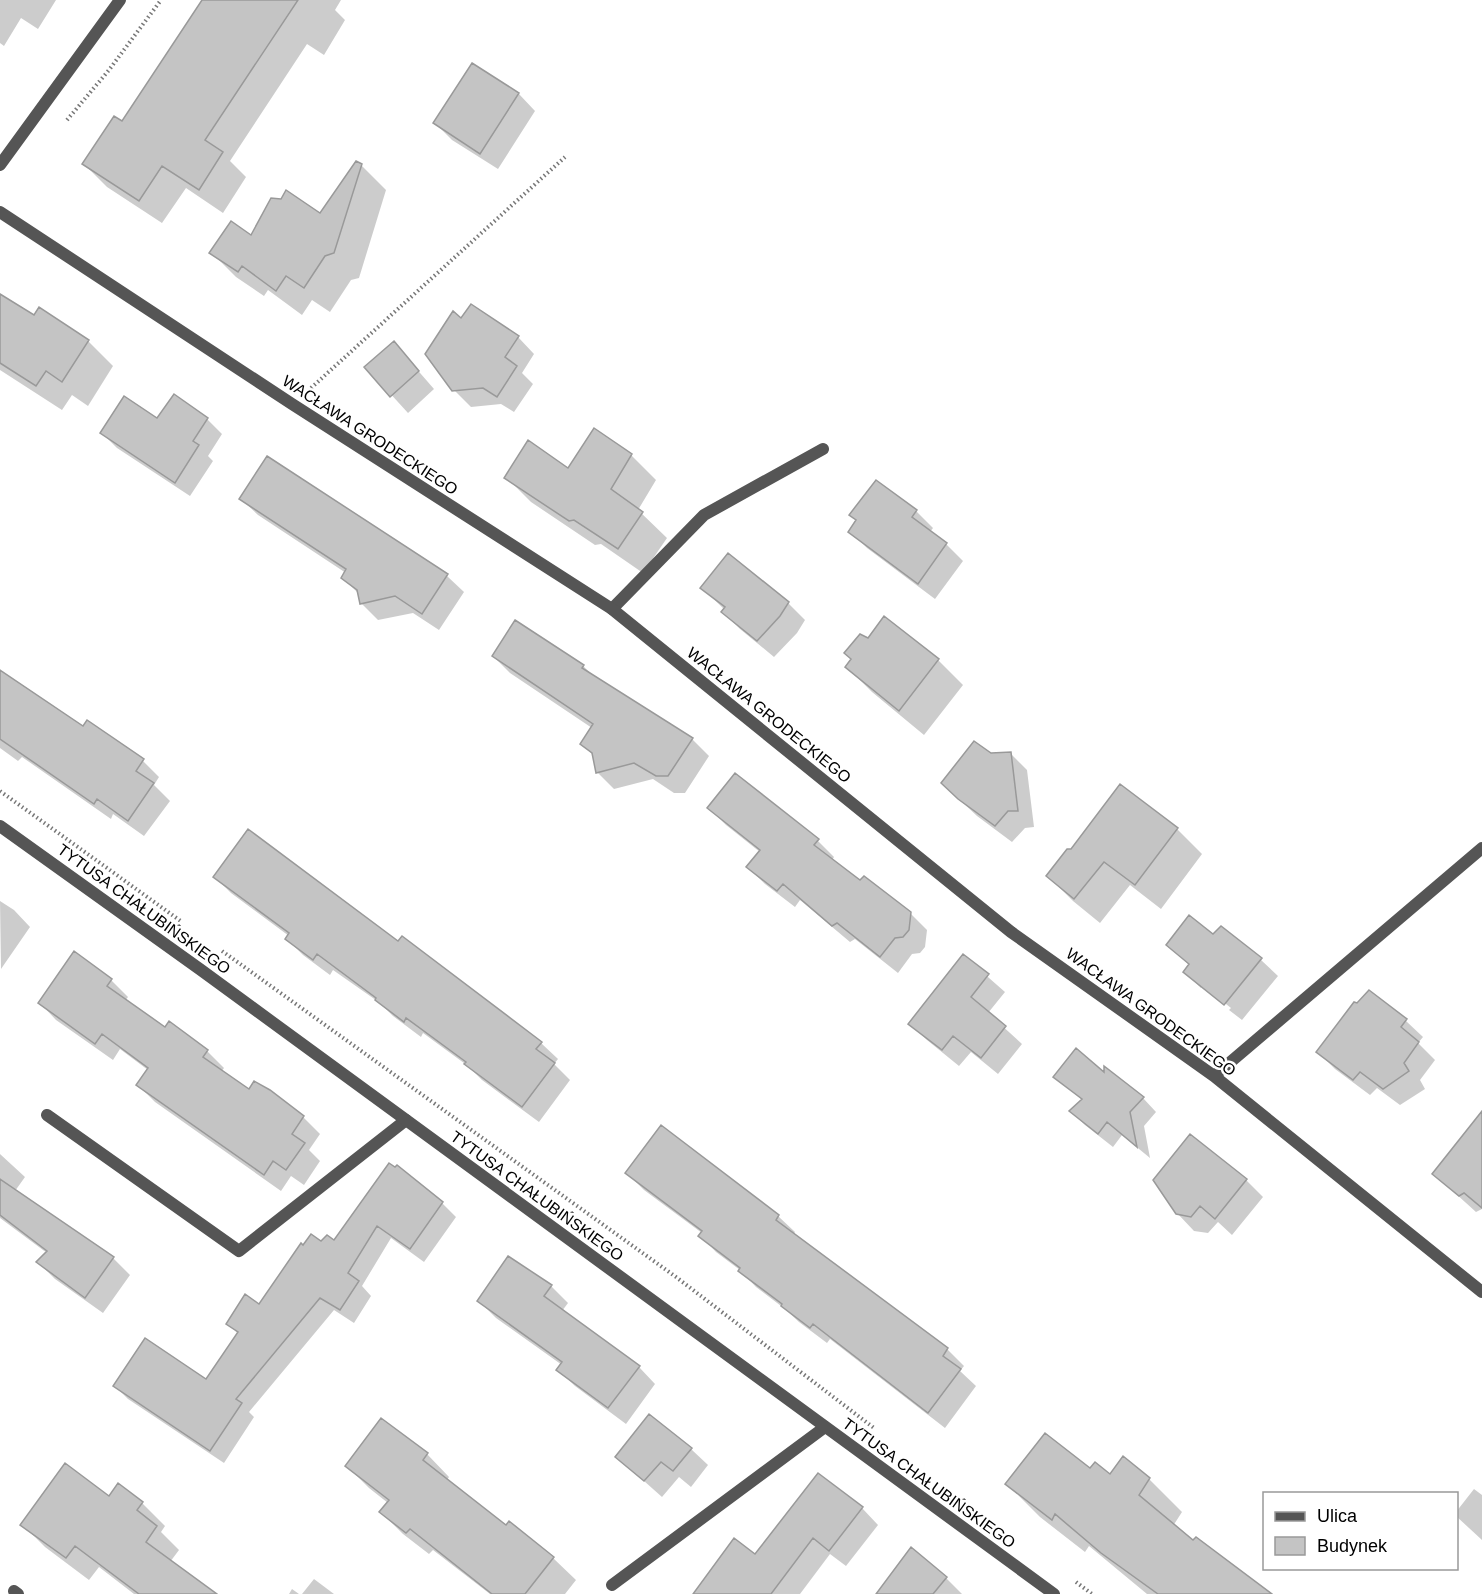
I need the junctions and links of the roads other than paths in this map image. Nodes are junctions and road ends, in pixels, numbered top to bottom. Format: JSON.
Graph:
{"nodes":[{"id":1,"x":120,"y":0,"type":"edge"},
{"id":2,"x":0,"y":165,"type":"edge"},
{"id":3,"x":0,"y":212,"type":"edge"},
{"id":4,"x":823,"y":449,"type":"dead end"},
{"id":5,"x":612,"y":609,"type":"junction"},
{"id":6,"x":0,"y":826,"type":"edge"},
{"id":7,"x":1482,"y":848,"type":"edge"},
{"id":8,"x":1214,"y":1076,"type":"junction"},
{"id":9,"x":46,"y":1115,"type":"dead end"},
{"id":10,"x":406,"y":1120,"type":"junction"},
{"id":11,"x":1482,"y":1292,"type":"edge"},
{"id":12,"x":825,"y":1427,"type":"junction"},
{"id":13,"x":612,"y":1585,"type":"dead end"},
{"id":14,"x":1054,"y":1594,"type":"edge"}],
"edges":[{"from":1,"to":2,"type":"street"},
{"from":3,"to":5,"type":"street","name":"WACŁAWA GRODECKIEGO"},
{"from":4,"to":5,"type":"street"},
{"from":5,"to":8,"type":"street","name":"WACŁAWA GRODECKIEGO"},
{"from":6,"to":10,"type":"street","name":"TYTUSA CHAŁUBIŃSKIEGO"},
{"from":7,"to":8,"type":"street"},
{"from":8,"to":11,"type":"street","name":"WACŁAWA GRODECKIEGO"},
{"from":9,"to":10,"type":"street"},
{"from":10,"to":12,"type":"street","name":"TYTUSA CHAŁUBIŃSKIEGO"},
{"from":12,"to":13,"type":"street"},
{"from":12,"to":14,"type":"street","name":"TYTUSA CHAŁUBIŃSKIEGO"}]}
